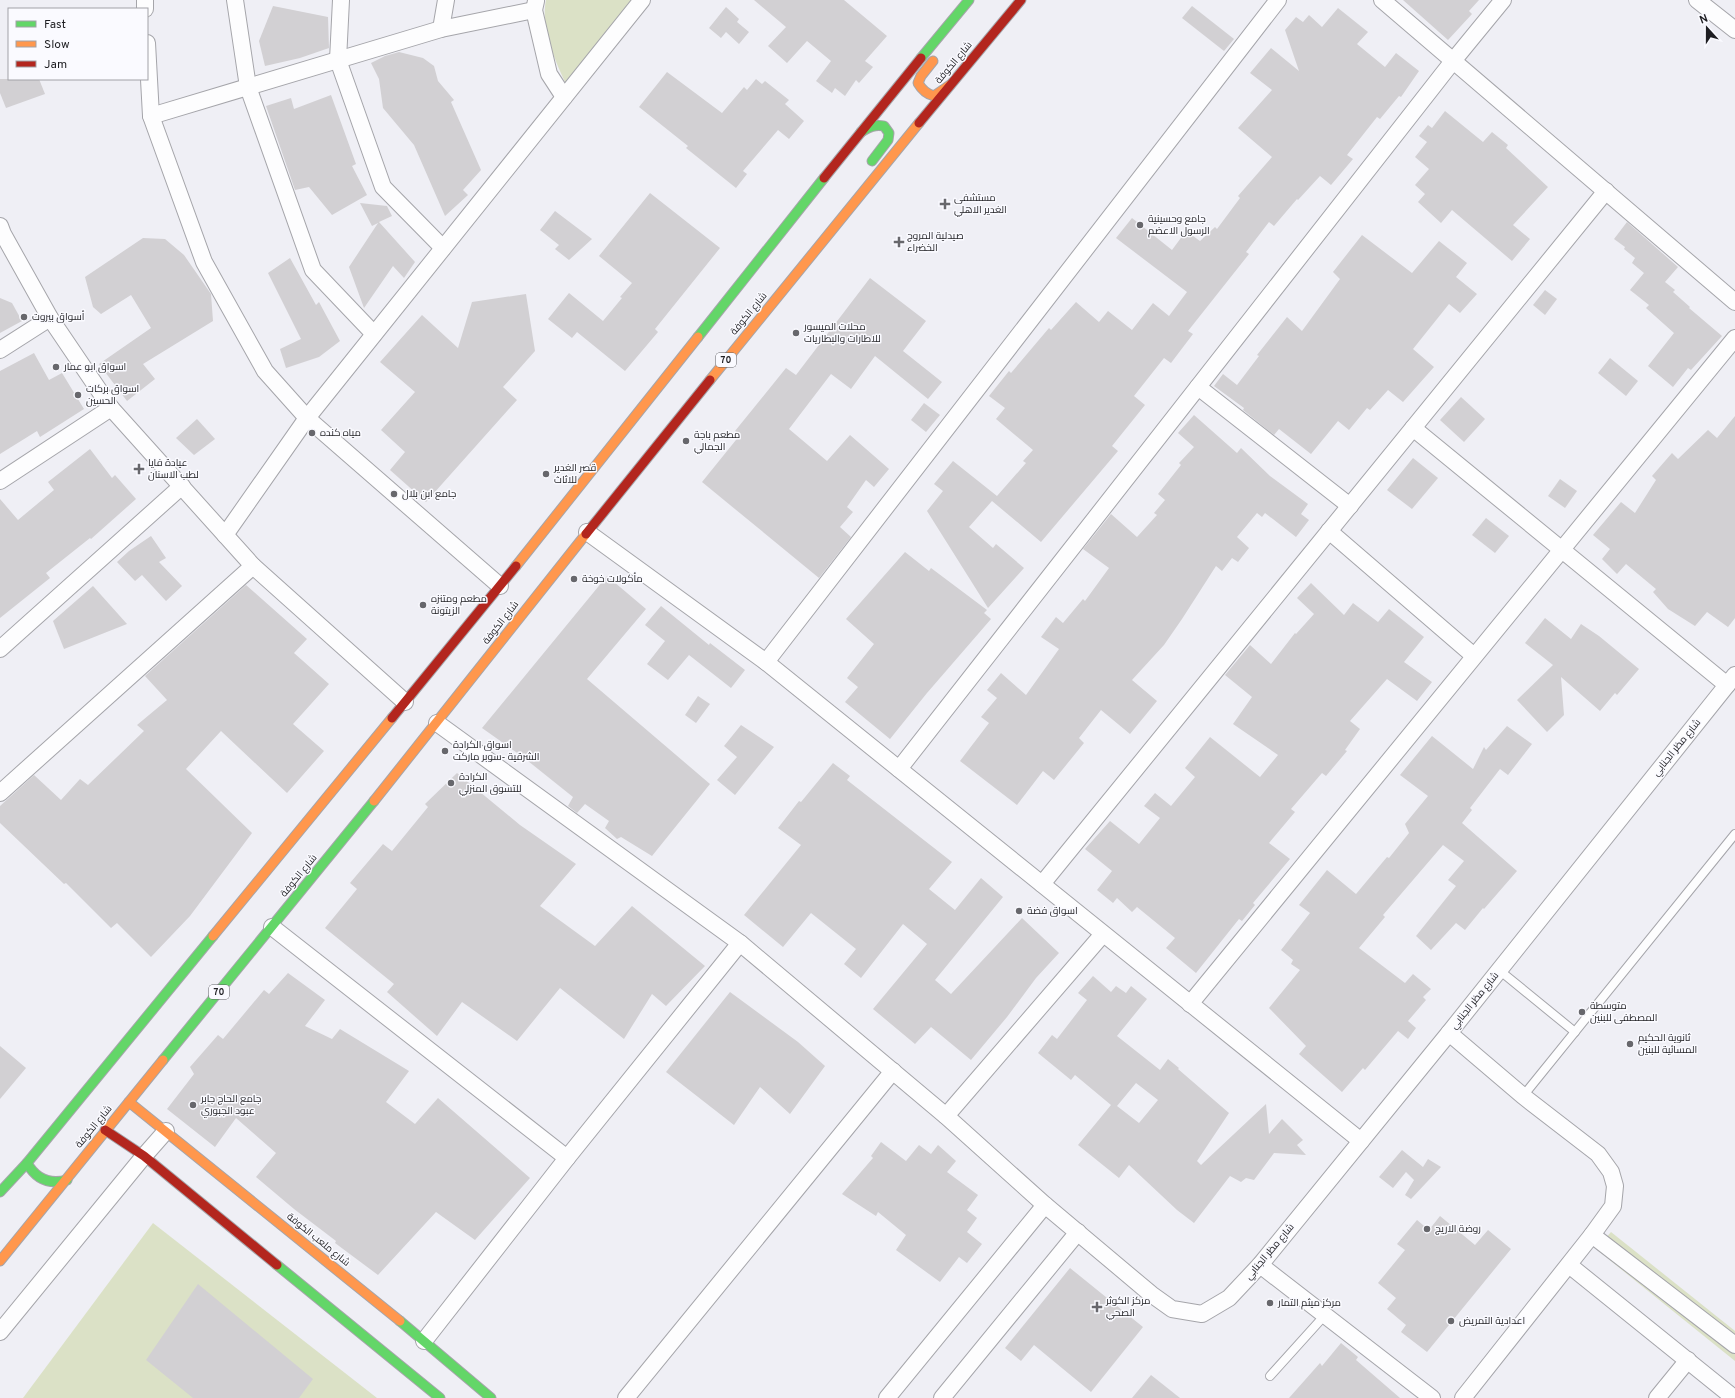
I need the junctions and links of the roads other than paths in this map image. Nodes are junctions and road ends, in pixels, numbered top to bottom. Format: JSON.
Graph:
{"nodes":[{"id":1,"x":236,"y":0,"type":"edge"},
{"id":2,"x":341,"y":0,"type":"edge"},
{"id":3,"x":446,"y":0,"type":"edge"},
{"id":4,"x":642,"y":0,"type":"edge"},
{"id":5,"x":969,"y":0,"type":"edge"},
{"id":6,"x":1021,"y":0,"type":"edge"},
{"id":7,"x":1278,"y":0,"type":"edge"},
{"id":8,"x":1382,"y":0,"type":"edge"},
{"id":9,"x":1503,"y":0,"type":"edge"},
{"id":10,"x":1697,"y":0,"type":"edge"},
{"id":11,"x":535,"y":5,"type":"edge"},
{"id":12,"x":949,"y":24,"type":"junction"},
{"id":13,"x":1733,"y":25,"type":"edge"},
{"id":14,"x":441,"y":29,"type":"junction"},
{"id":15,"x":945,"y":45,"type":"dead end"},
{"id":16,"x":937,"y":55,"type":"dead end"},
{"id":17,"x":338,"y":60,"type":"junction"},
{"id":18,"x":148,"y":61,"type":"edge"},
{"id":19,"x":1453,"y":61,"type":"junction"},
{"id":20,"x":950,"y":85,"type":"junction"},
{"id":21,"x":248,"y":87,"type":"junction"},
{"id":22,"x":564,"y":96,"type":"junction"},
{"id":23,"x":151,"y":116,"type":"junction"},
{"id":24,"x":861,"y":132,"type":"junction"},
{"id":25,"x":1606,"y":191,"type":"junction"},
{"id":26,"x":853,"y":204,"type":"junction"},
{"id":27,"x":1,"y":232,"type":"edge"},
{"id":28,"x":443,"y":248,"type":"junction"},
{"id":29,"x":1735,"y":302,"type":"edge"},
{"id":30,"x":50,"y":318,"type":"junction"},
{"id":31,"x":374,"y":334,"type":"junction"},
{"id":32,"x":1735,"y":338,"type":"edge"},
{"id":33,"x":0,"y":350,"type":"edge"},
{"id":34,"x":1198,"y":387,"type":"junction"},
{"id":35,"x":111,"y":408,"type":"junction"},
{"id":36,"x":307,"y":418,"type":"junction"},
{"id":37,"x":1413,"y":428,"type":"junction"},
{"id":38,"x":0,"y":481,"type":"edge"},
{"id":39,"x":182,"y":486,"type":"junction"},
{"id":40,"x":1350,"y":506,"type":"junction"},
{"id":41,"x":1330,"y":531,"type":"junction"},
{"id":42,"x":587,"y":532,"type":"junction"},
{"id":43,"x":225,"y":534,"type":"junction"},
{"id":44,"x":1562,"y":549,"type":"junction"},
{"id":45,"x":254,"y":566,"type":"junction"},
{"id":46,"x":500,"y":586,"type":"junction"},
{"id":47,"x":0,"y":649,"type":"edge"},
{"id":48,"x":1474,"y":656,"type":"junction"},
{"id":49,"x":766,"y":662,"type":"junction"},
{"id":50,"x":1731,"y":680,"type":"edge"},
{"id":51,"x":405,"y":702,"type":"junction"},
{"id":52,"x":437,"y":723,"type":"junction"},
{"id":53,"x":899,"y":769,"type":"junction"},
{"id":54,"x":0,"y":793,"type":"edge"},
{"id":55,"x":1735,"y":834,"type":"edge"},
{"id":56,"x":1042,"y":884,"type":"junction"},
{"id":57,"x":272,"y":927,"type":"junction"},
{"id":58,"x":1103,"y":934,"type":"junction"},
{"id":59,"x":740,"y":943,"type":"junction"},
{"id":60,"x":1499,"y":970,"type":"junction"},
{"id":61,"x":1190,"y":1004,"type":"junction"},
{"id":62,"x":1575,"y":1032,"type":"junction"},
{"id":63,"x":1449,"y":1033,"type":"junction"},
{"id":64,"x":894,"y":1071,"type":"junction"},
{"id":65,"x":1523,"y":1096,"type":"junction"},
{"id":66,"x":129,"y":1102,"type":"junction"},
{"id":67,"x":946,"y":1116,"type":"junction"},
{"id":68,"x":105,"y":1130,"type":"junction"},
{"id":69,"x":166,"y":1131,"type":"junction"},
{"id":70,"x":1361,"y":1141,"type":"junction"},
{"id":71,"x":144,"y":1156,"type":"junction"},
{"id":72,"x":567,"y":1158,"type":"junction"},
{"id":73,"x":27,"y":1163,"type":"junction"},
{"id":74,"x":67,"y":1180,"type":"junction"},
{"id":75,"x":0,"y":1192,"type":"edge"},
{"id":76,"x":1045,"y":1205,"type":"junction"},
{"id":77,"x":1078,"y":1232,"type":"junction"},
{"id":78,"x":1592,"y":1235,"type":"junction"},
{"id":79,"x":0,"y":1261,"type":"edge"},
{"id":80,"x":1260,"y":1265,"type":"junction"},
{"id":81,"x":1569,"y":1265,"type":"junction"},
{"id":82,"x":1325,"y":1315,"type":"junction"},
{"id":83,"x":0,"y":1332,"type":"edge"},
{"id":84,"x":424,"y":1341,"type":"junction"},
{"id":85,"x":1735,"y":1345,"type":"edge"},
{"id":86,"x":1688,"y":1360,"type":"junction"},
{"id":87,"x":1270,"y":1376,"type":"dead end"},
{"id":88,"x":440,"y":1398,"type":"edge"},
{"id":89,"x":491,"y":1398,"type":"edge"},
{"id":90,"x":626,"y":1398,"type":"edge"},
{"id":91,"x":887,"y":1398,"type":"edge"},
{"id":92,"x":942,"y":1398,"type":"edge"},
{"id":93,"x":1432,"y":1398,"type":"edge"},
{"id":94,"x":1463,"y":1398,"type":"edge"},
{"id":95,"x":1657,"y":1398,"type":"edge"},
{"id":96,"x":1734,"y":1398,"type":"edge"}],
"edges":[{"from":1,"to":21,"type":"street"},
{"from":2,"to":17,"type":"street"},
{"from":3,"to":14,"type":"street"},
{"from":4,"to":22,"type":"street"},
{"from":5,"to":12,"type":"main road"},
{"from":6,"to":20,"type":"main road","name":"شارع الكوفة","number":"70"},
{"from":7,"to":49,"type":"street"},
{"from":8,"to":19,"type":"street"},
{"from":9,"to":19,"type":"street"},
{"from":10,"to":13,"type":"street"},
{"from":11,"to":14,"type":"street"},
{"from":11,"to":22,"type":"street"},
{"from":12,"to":15,"type":"main road"},
{"from":12,"to":24,"type":"main road"},
{"from":14,"to":17,"type":"street"},
{"from":16,"to":20,"type":"main road"},
{"from":17,"to":21,"type":"street"},
{"from":17,"to":28,"type":"street"},
{"from":18,"to":23,"type":"street"},
{"from":19,"to":25,"type":"street"},
{"from":19,"to":34,"type":"street"},
{"from":20,"to":26,"type":"main road","name":"شارع الكوفة","number":"70"},
{"from":21,"to":23,"type":"street"},
{"from":21,"to":31,"type":"street"},
{"from":22,"to":28,"type":"street"},
{"from":23,"to":36,"type":"street"},
{"from":24,"to":26,"type":"main road"},
{"from":24,"to":46,"type":"main road"},
{"from":25,"to":29,"type":"street"},
{"from":25,"to":37,"type":"street"},
{"from":26,"to":42,"type":"main road","name":"شارع الكوفة","number":"70"},
{"from":27,"to":30,"type":"street"},
{"from":28,"to":31,"type":"street"},
{"from":30,"to":33,"type":"street"},
{"from":30,"to":35,"type":"street"},
{"from":31,"to":36,"type":"street"},
{"from":32,"to":44,"type":"street"},
{"from":34,"to":40,"type":"street"},
{"from":34,"to":53,"type":"street"},
{"from":35,"to":38,"type":"street"},
{"from":35,"to":39,"type":"street"},
{"from":36,"to":43,"type":"street"},
{"from":36,"to":46,"type":"street"},
{"from":37,"to":40,"type":"street"},
{"from":37,"to":44,"type":"street"},
{"from":39,"to":43,"type":"street"},
{"from":39,"to":47,"type":"street"},
{"from":40,"to":41,"type":"street"},
{"from":41,"to":48,"type":"street"},
{"from":41,"to":56,"type":"street"},
{"from":42,"to":49,"type":"street"},
{"from":42,"to":52,"type":"main road","name":"شارع الكوفة","number":"70"},
{"from":43,"to":45,"type":"street"},
{"from":44,"to":48,"type":"street"},
{"from":44,"to":50,"type":"street"},
{"from":45,"to":51,"type":"street"},
{"from":45,"to":54,"type":"street"},
{"from":46,"to":51,"type":"main road"},
{"from":48,"to":61,"type":"street"},
{"from":49,"to":53,"type":"street"},
{"from":50,"to":60,"type":"street","name":"شارع مظر الجنابي"},
{"from":51,"to":73,"type":"main road"},
{"from":52,"to":57,"type":"main road","name":"شارع الكوفة","number":"70"},
{"from":52,"to":59,"type":"street"},
{"from":53,"to":56,"type":"street"},
{"from":55,"to":62,"type":"lane"},
{"from":56,"to":58,"type":"street"},
{"from":57,"to":66,"type":"main road","name":"شارع الكوفة","number":"70"},
{"from":57,"to":72,"type":"street"},
{"from":58,"to":61,"type":"street"},
{"from":58,"to":67,"type":"street"},
{"from":59,"to":64,"type":"street"},
{"from":59,"to":72,"type":"street"},
{"from":60,"to":62,"type":"lane"},
{"from":60,"to":63,"type":"street","name":"شارع مظر الجنابي"},
{"from":61,"to":70,"type":"street"},
{"from":62,"to":65,"type":"lane"},
{"from":63,"to":65,"type":"street"},
{"from":63,"to":70,"type":"street","name":"شارع مظر الجنابي"},
{"from":64,"to":67,"type":"street"},
{"from":64,"to":90,"type":"street"},
{"from":65,"to":78,"type":"street"},
{"from":66,"to":68,"type":"main road","name":"شارع الكوفة","number":"70"},
{"from":66,"to":69,"type":"main road","name":"شارع ملعب الكوفة"},
{"from":67,"to":76,"type":"street"},
{"from":68,"to":71,"type":"main road"},
{"from":68,"to":74,"type":"main road","name":"شارع الكوفة","number":"70"},
{"from":69,"to":71,"type":"street"},
{"from":69,"to":84,"type":"main road","name":"شارع ملعب الكوفة"},
{"from":70,"to":80,"type":"street","name":"شارع مظر الجنابي"},
{"from":71,"to":83,"type":"street"},
{"from":71,"to":88,"type":"main road"},
{"from":72,"to":84,"type":"street"},
{"from":73,"to":74,"type":"main road"},
{"from":73,"to":75,"type":"main road"},
{"from":74,"to":79,"type":"main road","name":"شارع الكوفة","number":"70"},
{"from":76,"to":77,"type":"street"},
{"from":76,"to":91,"type":"street"},
{"from":77,"to":80,"type":"street","name":"شارع مظر الجنابي"},
{"from":77,"to":92,"type":"street"},
{"from":78,"to":81,"type":"street"},
{"from":78,"to":85,"type":"street"},
{"from":80,"to":82,"type":"street"},
{"from":81,"to":86,"type":"street"},
{"from":81,"to":94,"type":"street"},
{"from":82,"to":87,"type":"lane"},
{"from":82,"to":93,"type":"street"},
{"from":84,"to":89,"type":"main road","name":"شارع ملعب الكوفة"},
{"from":86,"to":95,"type":"street"},
{"from":86,"to":96,"type":"street"}]}
